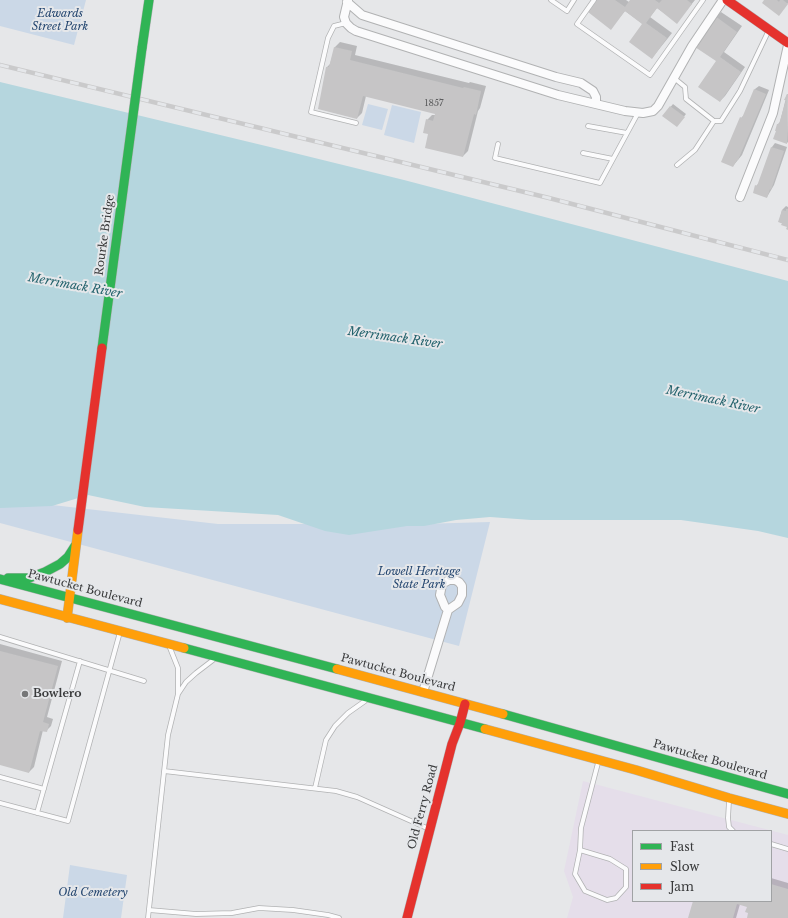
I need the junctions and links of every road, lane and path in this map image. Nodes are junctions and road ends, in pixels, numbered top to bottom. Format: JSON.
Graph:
{"nodes":[{"id":1,"x":149,"y":0,"type":"edge"},
{"id":2,"x":551,"y":0,"type":"edge"},
{"id":3,"x":574,"y":0,"type":"edge"},
{"id":4,"x":594,"y":0,"type":"edge"},
{"id":5,"x":704,"y":0,"type":"edge"},
{"id":6,"x":722,"y":0,"type":"edge"},
{"id":7,"x":728,"y":0,"type":"edge"},
{"id":8,"x":348,"y":1,"type":"edge"},
{"id":9,"x":346,"y":23,"type":"junction"},
{"id":10,"x":769,"y":30,"type":"junction"},
{"id":11,"x":788,"y":44,"type":"edge"},
{"id":12,"x":674,"y":78,"type":"junction"},
{"id":13,"x":596,"y":104,"type":"junction"},
{"id":14,"x":638,"y":112,"type":"junction"},
{"id":15,"x":714,"y":121,"type":"junction"},
{"id":16,"x":356,"y":123,"type":"dead end"},
{"id":17,"x":588,"y":126,"type":"dead end"},
{"id":18,"x":627,"y":133,"type":"junction"},
{"id":19,"x":498,"y":144,"type":"dead end"},
{"id":20,"x":583,"y":153,"type":"dead end"},
{"id":21,"x":613,"y":159,"type":"junction"},
{"id":22,"x":676,"y":165,"type":"dead end"},
{"id":23,"x":740,"y":197,"type":"dead end"},
{"id":24,"x":75,"y":545,"type":"junction"},
{"id":25,"x":0,"y":578,"type":"edge"},
{"id":26,"x":69,"y":598,"type":"junction"},
{"id":27,"x":0,"y":599,"type":"edge"},
{"id":28,"x":448,"y":610,"type":"dead end"},
{"id":29,"x":67,"y":618,"type":"junction"},
{"id":30,"x":120,"y":632,"type":"junction"},
{"id":31,"x":0,"y":637,"type":"edge"},
{"id":32,"x":169,"y":645,"type":"junction"},
{"id":33,"x":216,"y":658,"type":"junction"},
{"id":34,"x":80,"y":661,"type":"junction"},
{"id":35,"x":110,"y":670,"type":"junction"},
{"id":36,"x":144,"y":681,"type":"dead end"},
{"id":37,"x":423,"y":692,"type":"junction"},
{"id":38,"x":178,"y":694,"type":"junction"},
{"id":39,"x":368,"y":699,"type":"junction"},
{"id":40,"x":465,"y":704,"type":"junction"},
{"id":41,"x":460,"y":723,"type":"junction"},
{"id":42,"x":599,"y":761,"type":"junction"},
{"id":43,"x":164,"y":771,"type":"junction"},
{"id":44,"x":0,"y":777,"type":"edge"},
{"id":45,"x":315,"y":788,"type":"junction"},
{"id":46,"x":44,"y":789,"type":"junction"},
{"id":47,"x":788,"y":794,"type":"edge"},
{"id":48,"x":729,"y":798,"type":"junction"},
{"id":49,"x":0,"y":803,"type":"edge"},
{"id":50,"x":37,"y":813,"type":"junction"},
{"id":51,"x":788,"y":814,"type":"edge"},
{"id":52,"x":430,"y":830,"type":"junction"},
{"id":53,"x":732,"y":830,"type":"edge"},
{"id":54,"x":772,"y":844,"type":"edge"},
{"id":55,"x":788,"y":849,"type":"edge"},
{"id":56,"x":580,"y":850,"type":"junction"},
{"id":57,"x":149,"y":910,"type":"junction"},
{"id":58,"x":148,"y":918,"type":"edge"},
{"id":59,"x":339,"y":918,"type":"edge"},
{"id":60,"x":407,"y":918,"type":"edge"}],
"edges":[{"from":1,"to":24,"type":"main road","name":"Rourke Bridge","bridge":true},
{"from":2,"to":3,"type":"lane"},
{"from":4,"to":5,"type":"lane"},
{"from":6,"to":12,"type":"street"},
{"from":7,"to":10,"type":"main road"},
{"from":8,"to":9,"type":"street"},
{"from":8,"to":13,"type":"street"},
{"from":9,"to":13,"type":"street"},
{"from":9,"to":16,"type":"lane"},
{"from":10,"to":11,"type":"main road"},
{"from":10,"to":15,"type":"lane"},
{"from":11,"to":23,"type":"street"},
{"from":12,"to":14,"type":"street"},
{"from":12,"to":15,"type":"lane"},
{"from":13,"to":14,"type":"street"},
{"from":14,"to":18,"type":"lane"},
{"from":15,"to":22,"type":"lane"},
{"from":17,"to":18,"type":"lane"},
{"from":18,"to":21,"type":"lane"},
{"from":19,"to":21,"type":"lane"},
{"from":20,"to":21,"type":"lane"},
{"from":24,"to":25,"type":"main road","name":"Rourke Bridge"},
{"from":24,"to":26,"type":"main road","name":"Rourke Bridge"},
{"from":25,"to":26,"type":"main road","name":"Pawtucket Boulevard"},
{"from":26,"to":29,"type":"main road","name":"Rourke Bridge"},
{"from":26,"to":37,"type":"main road","name":"Pawtucket Boulevard"},
{"from":27,"to":29,"type":"main road"},
{"from":28,"to":37,"type":"street"},
{"from":29,"to":30,"type":"main road"},
{"from":30,"to":32,"type":"main road"},
{"from":30,"to":35,"type":"lane"},
{"from":31,"to":34,"type":"lane"},
{"from":32,"to":33,"type":"main road"},
{"from":32,"to":38,"type":"lane"},
{"from":33,"to":38,"type":"lane"},
{"from":33,"to":39,"type":"main road"},
{"from":34,"to":35,"type":"lane"},
{"from":34,"to":46,"type":"lane"},
{"from":35,"to":36,"type":"lane"},
{"from":35,"to":50,"type":"lane"},
{"from":37,"to":40,"type":"main road","name":"Pawtucket Boulevard"},
{"from":38,"to":43,"type":"lane"},
{"from":39,"to":41,"type":"main road"},
{"from":39,"to":45,"type":"lane"},
{"from":40,"to":41,"type":"main road","name":"Old Ferry Road"},
{"from":40,"to":47,"type":"main road","name":"Pawtucket Boulevard"},
{"from":41,"to":42,"type":"main road"},
{"from":41,"to":52,"type":"main road","name":"Old Ferry Road"},
{"from":42,"to":48,"type":"main road"},
{"from":42,"to":56,"type":"lane"},
{"from":43,"to":45,"type":"lane"},
{"from":43,"to":57,"type":"lane"},
{"from":44,"to":46,"type":"lane"},
{"from":45,"to":52,"type":"lane"},
{"from":46,"to":50,"type":"lane"},
{"from":48,"to":51,"type":"main road"},
{"from":48,"to":53,"type":"lane"},
{"from":49,"to":50,"type":"lane"},
{"from":52,"to":60,"type":"main road","name":"Old Ferry Road"},
{"from":54,"to":55,"type":"lane"},
{"from":56,"to":56,"type":"lane"},
{"from":57,"to":58,"type":"lane"},
{"from":57,"to":59,"type":"lane"}]}
